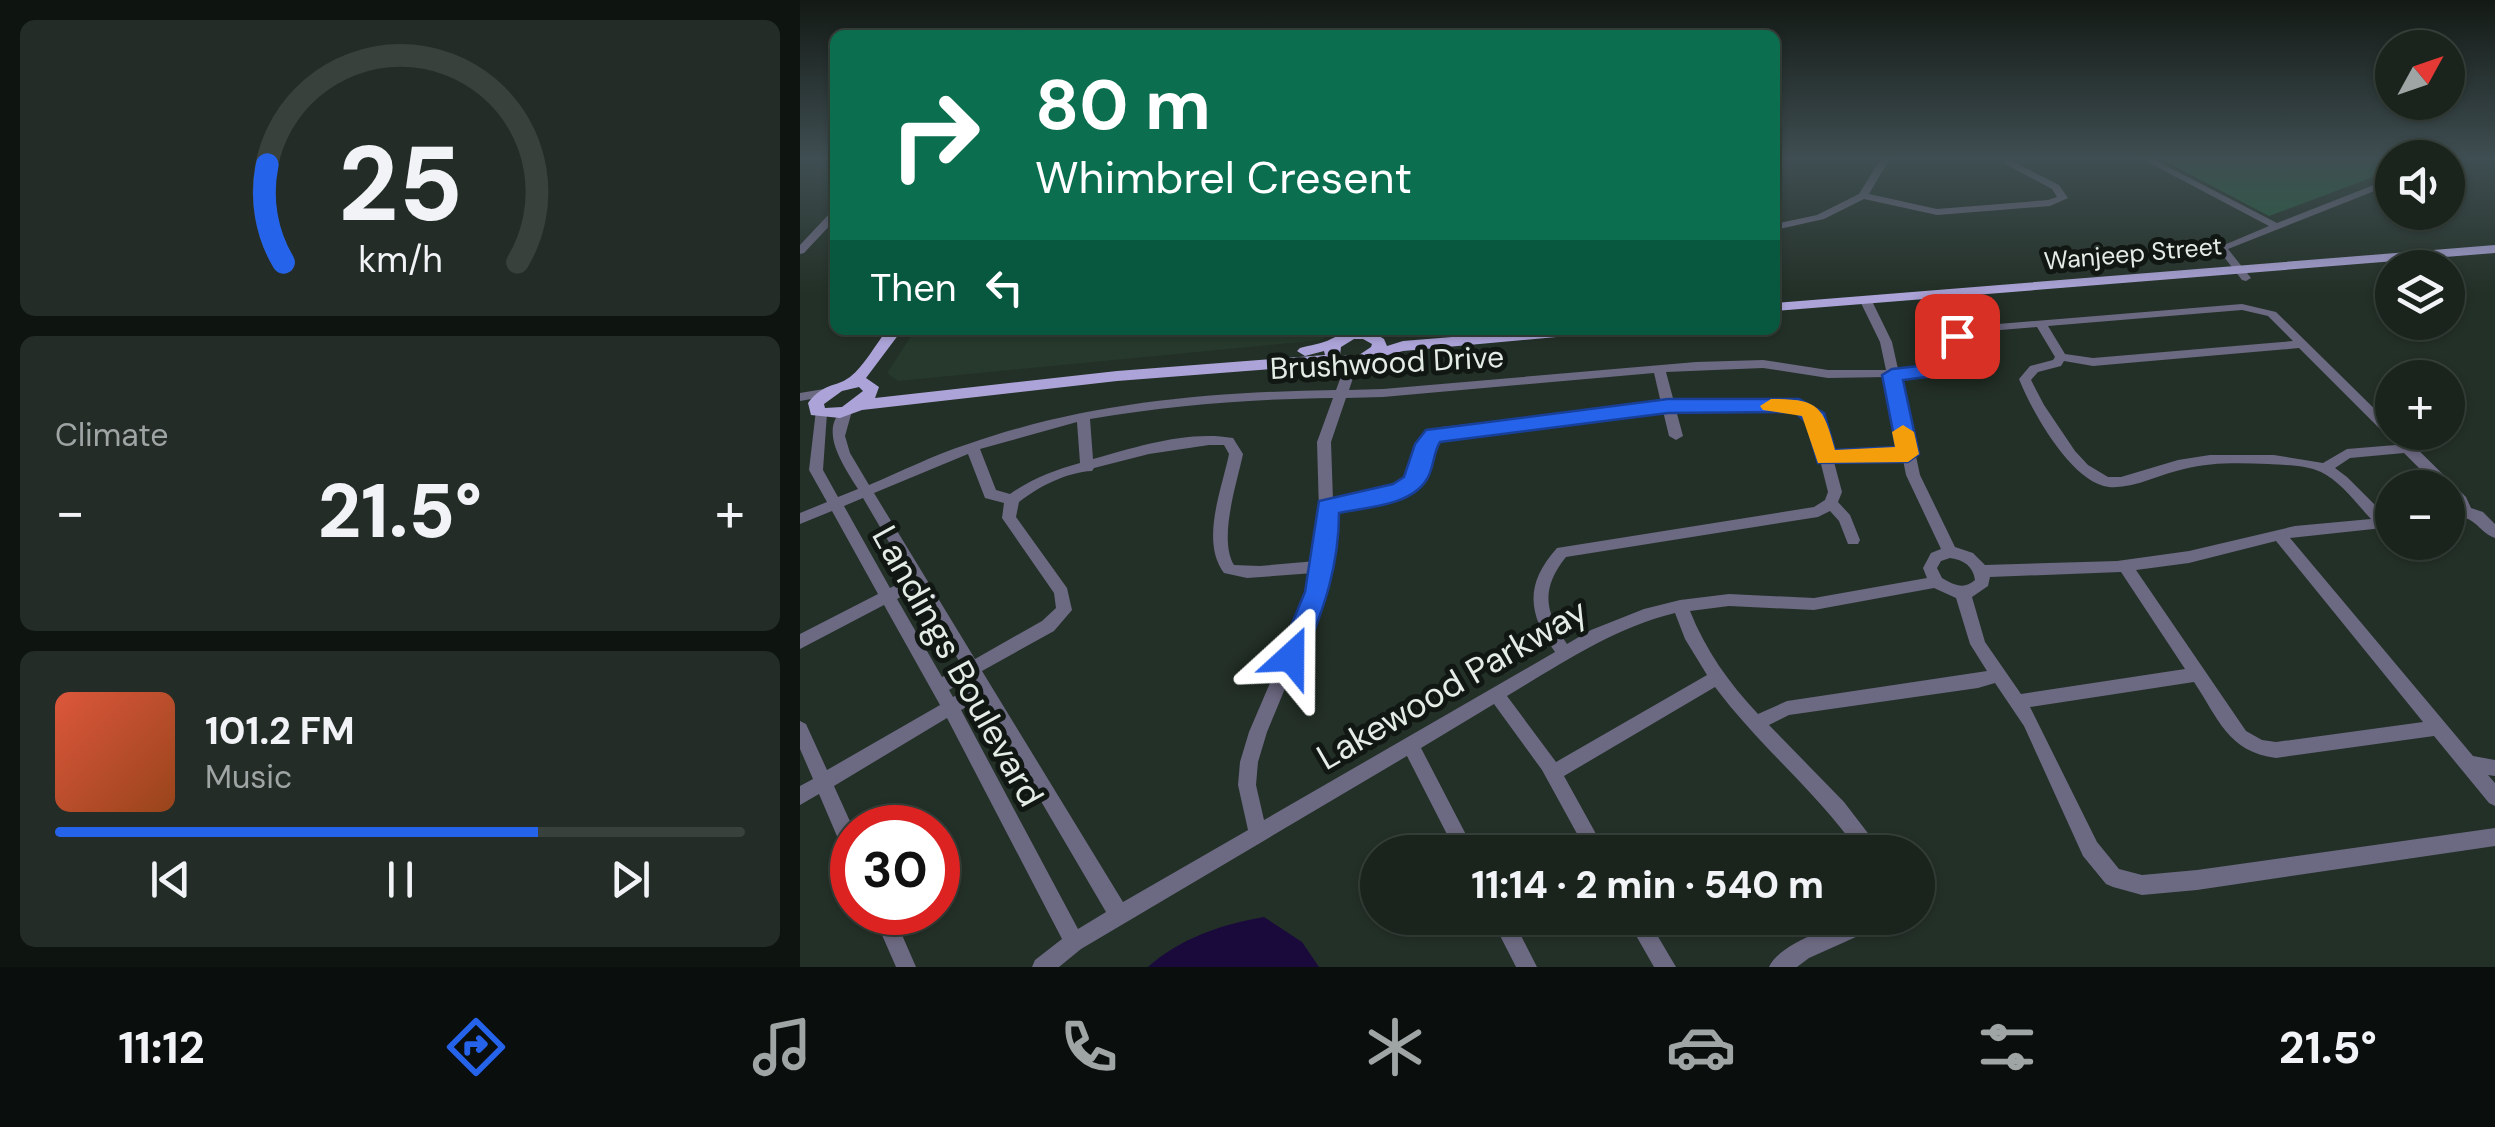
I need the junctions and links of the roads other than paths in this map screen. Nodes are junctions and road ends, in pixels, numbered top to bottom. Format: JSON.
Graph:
{"nodes":[{"id":1,"x":1848,"y":203,"type":"edge"},
{"id":2,"x":1896,"y":203,"type":"edge"},
{"id":3,"x":2052,"y":203,"type":"edge"},
{"id":4,"x":2232,"y":203,"type":"edge"},
{"id":5,"x":2335,"y":203,"type":"edge"},
{"id":6,"x":830,"y":219,"type":"edge"},
{"id":7,"x":1780,"y":226,"type":"edge"},
{"id":8,"x":2276,"y":226,"type":"junction"},
{"id":9,"x":2495,"y":249,"type":"edge"},
{"id":10,"x":800,"y":251,"type":"edge"},
{"id":11,"x":2495,"y":258,"type":"edge"},
{"id":12,"x":2242,"y":274,"type":"junction"},
{"id":13,"x":1866,"y":302,"type":"junction"},
{"id":14,"x":1780,"y":310,"type":"edge"},
{"id":15,"x":2272,"y":314,"type":"joint"},
{"id":16,"x":2040,"y":322,"type":"junction"},
{"id":17,"x":891,"y":335,"type":"edge"},
{"id":18,"x":902,"y":335,"type":"edge"},
{"id":19,"x":1354,"y":335,"type":"edge"},
{"id":20,"x":1362,"y":335,"type":"edge"},
{"id":21,"x":1454,"y":335,"type":"edge"},
{"id":22,"x":1531,"y":335,"type":"edge"},
{"id":23,"x":2302,"y":344,"type":"junction"},
{"id":24,"x":1376,"y":346,"type":"junction"},
{"id":25,"x":1334,"y":351,"type":"junction"},
{"id":26,"x":2060,"y":357,"type":"junction"},
{"id":27,"x":1352,"y":363,"type":"junction"},
{"id":28,"x":1659,"y":369,"type":"junction"},
{"id":29,"x":1892,"y":375,"type":"junction"},
{"id":30,"x":864,"y":386,"type":"junction"},
{"id":31,"x":1339,"y":396,"type":"junction"},
{"id":32,"x":800,"y":398,"type":"edge"},
{"id":33,"x":815,"y":405,"type":"edge"},
{"id":34,"x":1668,"y":406,"type":"junction"},
{"id":35,"x":852,"y":408,"type":"junction"},
{"id":36,"x":1083,"y":416,"type":"junction"},
{"id":37,"x":2375,"y":416,"type":"edge"},
{"id":38,"x":1676,"y":436,"type":"dead end"},
{"id":39,"x":972,"y":447,"type":"junction"},
{"id":40,"x":2387,"y":450,"type":"edge"},
{"id":41,"x":2409,"y":450,"type":"edge"},
{"id":42,"x":1908,"y":454,"type":"junction"},
{"id":43,"x":1826,"y":458,"type":"junction"},
{"id":44,"x":1087,"y":468,"type":"junction"},
{"id":45,"x":2325,"y":468,"type":"junction"},
{"id":46,"x":866,"y":490,"type":"junction"},
{"id":47,"x":1012,"y":500,"type":"junction"},
{"id":48,"x":1831,"y":502,"type":"junction"},
{"id":49,"x":834,"y":504,"type":"junction"},
{"id":50,"x":1328,"y":507,"type":"junction"},
{"id":51,"x":2375,"y":511,"type":"edge"},
{"id":52,"x":2466,"y":512,"type":"joint"},
{"id":53,"x":800,"y":520,"type":"edge"},
{"id":54,"x":2375,"y":524,"type":"edge"},
{"id":55,"x":2495,"y":533,"type":"edge"},
{"id":56,"x":2279,"y":534,"type":"junction"},
{"id":57,"x":1852,"y":540,"type":"dead end"},
{"id":58,"x":1950,"y":552,"type":"junction"},
{"id":59,"x":1324,"y":566,"type":"junction"},
{"id":60,"x":2125,"y":566,"type":"junction"},
{"id":61,"x":1983,"y":571,"type":"junction"},
{"id":62,"x":919,"y":580,"type":"junction"},
{"id":63,"x":1936,"y":582,"type":"junction"},
{"id":64,"x":1963,"y":594,"type":"junction"},
{"id":65,"x":887,"y":596,"type":"junction"},
{"id":66,"x":1680,"y":606,"type":"junction"},
{"id":67,"x":800,"y":642,"type":"edge"},
{"id":68,"x":1565,"y":654,"type":"junction"},
{"id":69,"x":972,"y":669,"type":"junction"},
{"id":70,"x":2198,"y":674,"type":"junction"},
{"id":71,"x":1996,"y":675,"type":"junction"},
{"id":72,"x":1719,"y":677,"type":"junction"},
{"id":73,"x":939,"y":687,"type":"junction"},
{"id":74,"x":984,"y":688,"type":"junction"},
{"id":75,"x":1496,"y":694,"type":"junction"},
{"id":76,"x":2016,"y":702,"type":"junction"},
{"id":77,"x":950,"y":707,"type":"junction"},
{"id":78,"x":1758,"y":723,"type":"junction"},
{"id":79,"x":2438,"y":728,"type":"junction"},
{"id":80,"x":800,"y":729,"type":"edge"},
{"id":81,"x":1410,"y":745,"type":"junction"},
{"id":82,"x":2468,"y":764,"type":"junction"},
{"id":83,"x":2495,"y":768,"type":"edge"},
{"id":84,"x":1553,"y":772,"type":"junction"},
{"id":85,"x":823,"y":782,"type":"junction"},
{"id":86,"x":800,"y":796,"type":"edge"},
{"id":87,"x":2495,"y":797,"type":"edge"},
{"id":88,"x":833,"y":805,"type":"edge"},
{"id":89,"x":1258,"y":834,"type":"junction"},
{"id":90,"x":1457,"y":835,"type":"edge"},
{"id":91,"x":1588,"y":835,"type":"edge"},
{"id":92,"x":1857,"y":835,"type":"edge"},
{"id":93,"x":2495,"y":838,"type":"edge"},
{"id":94,"x":1120,"y":916,"type":"junction"},
{"id":95,"x":892,"y":935,"type":"edge"},
{"id":96,"x":1509,"y":935,"type":"edge"},
{"id":97,"x":1646,"y":935,"type":"edge"},
{"id":98,"x":1838,"y":935,"type":"edge"},
{"id":99,"x":1074,"y":942,"type":"junction"},
{"id":100,"x":906,"y":967,"type":"edge"},
{"id":101,"x":1042,"y":967,"type":"edge"},
{"id":102,"x":1526,"y":967,"type":"edge"},
{"id":103,"x":1666,"y":967,"type":"edge"},
{"id":104,"x":1779,"y":967,"type":"edge"}],
"edges":[{"from":1,"to":7,"type":"street"},
{"from":2,"to":3,"type":"street"},
{"from":4,"to":8,"type":"street"},
{"from":5,"to":8,"type":"street"},
{"from":6,"to":10,"type":"street"},
{"from":8,"to":12,"type":"street"},
{"from":9,"to":12,"type":"main road","name":"Wanjeep Street"},
{"from":11,"to":12,"type":"main road","name":"Wanjeep Street"},
{"from":12,"to":13,"type":"main road","name":"Wanjeep Street"},
{"from":13,"to":14,"type":"main road","name":"Wanjeep Street"},
{"from":13,"to":29,"type":"street"},
{"from":15,"to":16,"type":"street","name":"Brushwood Drive"},
{"from":15,"to":23,"type":"street"},
{"from":16,"to":26,"type":"street"},
{"from":16,"to":29,"type":"street","name":"Brushwood Drive"},
{"from":17,"to":30,"type":"main road"},
{"from":18,"to":30,"type":"main road"},
{"from":19,"to":25,"type":"main road"},
{"from":20,"to":24,"type":"main road"},
{"from":21,"to":24,"type":"main road"},
{"from":22,"to":24,"type":"main road"},
{"from":23,"to":26,"type":"street"},
{"from":23,"to":37,"type":"street"},
{"from":24,"to":27,"type":"main road"},
{"from":25,"to":27,"type":"main road"},
{"from":25,"to":30,"type":"main road"},
{"from":25,"to":35,"type":"main road"},
{"from":26,"to":45,"type":"street"},
{"from":27,"to":31,"type":"street"},
{"from":28,"to":29,"type":"street","name":"Brushwood Drive"},
{"from":28,"to":31,"type":"street","name":"Brushwood Drive"},
{"from":28,"to":34,"type":"street"},
{"from":29,"to":42,"type":"street"},
{"from":30,"to":33,"type":"main road"},
{"from":30,"to":35,"type":"main road"},
{"from":31,"to":36,"type":"street","name":"Brushwood Drive"},
{"from":31,"to":50,"type":"street"},
{"from":32,"to":33,"type":"street"},
{"from":33,"to":35,"type":"main road"},
{"from":33,"to":49,"type":"street","name":"Landings Boulevard"},
{"from":34,"to":38,"type":"street"},
{"from":34,"to":43,"type":"street"},
{"from":34,"to":50,"type":"street"},
{"from":35,"to":46,"type":"street","name":"Landings Boulevard"},
{"from":36,"to":39,"type":"street","name":"Brushwood Drive"},
{"from":36,"to":44,"type":"street"},
{"from":39,"to":46,"type":"street","name":"Brushwood Drive"},
{"from":39,"to":47,"type":"street"},
{"from":40,"to":45,"type":"street"},
{"from":41,"to":52,"type":"street"},
{"from":42,"to":43,"type":"street"},
{"from":42,"to":58,"type":"street"},
{"from":43,"to":48,"type":"street"},
{"from":44,"to":47,"type":"street"},
{"from":44,"to":59,"type":"street"},
{"from":45,"to":51,"type":"street"},
{"from":46,"to":49,"type":"street","name":"Brushwood Drive"},
{"from":46,"to":62,"type":"street","name":"Landings Boulevard"},
{"from":47,"to":69,"type":"street"},
{"from":48,"to":57,"type":"street"},
{"from":48,"to":68,"type":"street"},
{"from":49,"to":53,"type":"street","name":"Brushwood Drive"},
{"from":49,"to":65,"type":"street","name":"Landings Boulevard"},
{"from":50,"to":59,"type":"street"},
{"from":52,"to":55,"type":"street"},
{"from":54,"to":56,"type":"street"},
{"from":56,"to":60,"type":"street"},
{"from":56,"to":79,"type":"street"},
{"from":58,"to":61,"type":"street"},
{"from":58,"to":63,"type":"street"},
{"from":59,"to":89,"type":"street"},
{"from":60,"to":61,"type":"street"},
{"from":60,"to":70,"type":"street"},
{"from":61,"to":64,"type":"street"},
{"from":62,"to":65,"type":"street"},
{"from":62,"to":69,"type":"street","name":"Landings Boulevard"},
{"from":63,"to":64,"type":"street"},
{"from":63,"to":66,"type":"street","name":"Lakewood Parkway"},
{"from":64,"to":71,"type":"street"},
{"from":65,"to":67,"type":"street"},
{"from":65,"to":73,"type":"street","name":"Landings Boulevard"},
{"from":66,"to":68,"type":"street","name":"Lakewood Parkway"},
{"from":66,"to":72,"type":"street"},
{"from":68,"to":75,"type":"street","name":"Lakewood Parkway"},
{"from":69,"to":73,"type":"street"},
{"from":69,"to":74,"type":"street","name":"Landings Boulevard"},
{"from":70,"to":76,"type":"street"},
{"from":70,"to":79,"type":"street"},
{"from":71,"to":76,"type":"street"},
{"from":71,"to":78,"type":"street"},
{"from":72,"to":78,"type":"street"},
{"from":72,"to":84,"type":"street"},
{"from":73,"to":77,"type":"street","name":"Landings Boulevard"},
{"from":74,"to":77,"type":"street"},
{"from":74,"to":94,"type":"street","name":"Landings Boulevard"},
{"from":75,"to":81,"type":"street","name":"Lakewood Parkway"},
{"from":75,"to":84,"type":"street"},
{"from":76,"to":93,"type":"street"},
{"from":77,"to":85,"type":"street"},
{"from":77,"to":99,"type":"street","name":"Landings Boulevard"},
{"from":78,"to":92,"type":"street"},
{"from":79,"to":82,"type":"street"},
{"from":80,"to":85,"type":"street"},
{"from":81,"to":89,"type":"street","name":"Lakewood Parkway"},
{"from":81,"to":90,"type":"street"},
{"from":82,"to":83,"type":"street"},
{"from":82,"to":87,"type":"street"},
{"from":84,"to":91,"type":"street"},
{"from":85,"to":86,"type":"street"},
{"from":85,"to":88,"type":"street"},
{"from":89,"to":94,"type":"street","name":"Lakewood Parkway"},
{"from":94,"to":99,"type":"street","name":"Lakewood Parkway"},
{"from":95,"to":100,"type":"street"},
{"from":96,"to":102,"type":"street"},
{"from":97,"to":103,"type":"street"},
{"from":98,"to":104,"type":"street"},
{"from":99,"to":101,"type":"street","name":"Lakewood Parkway"}]}
